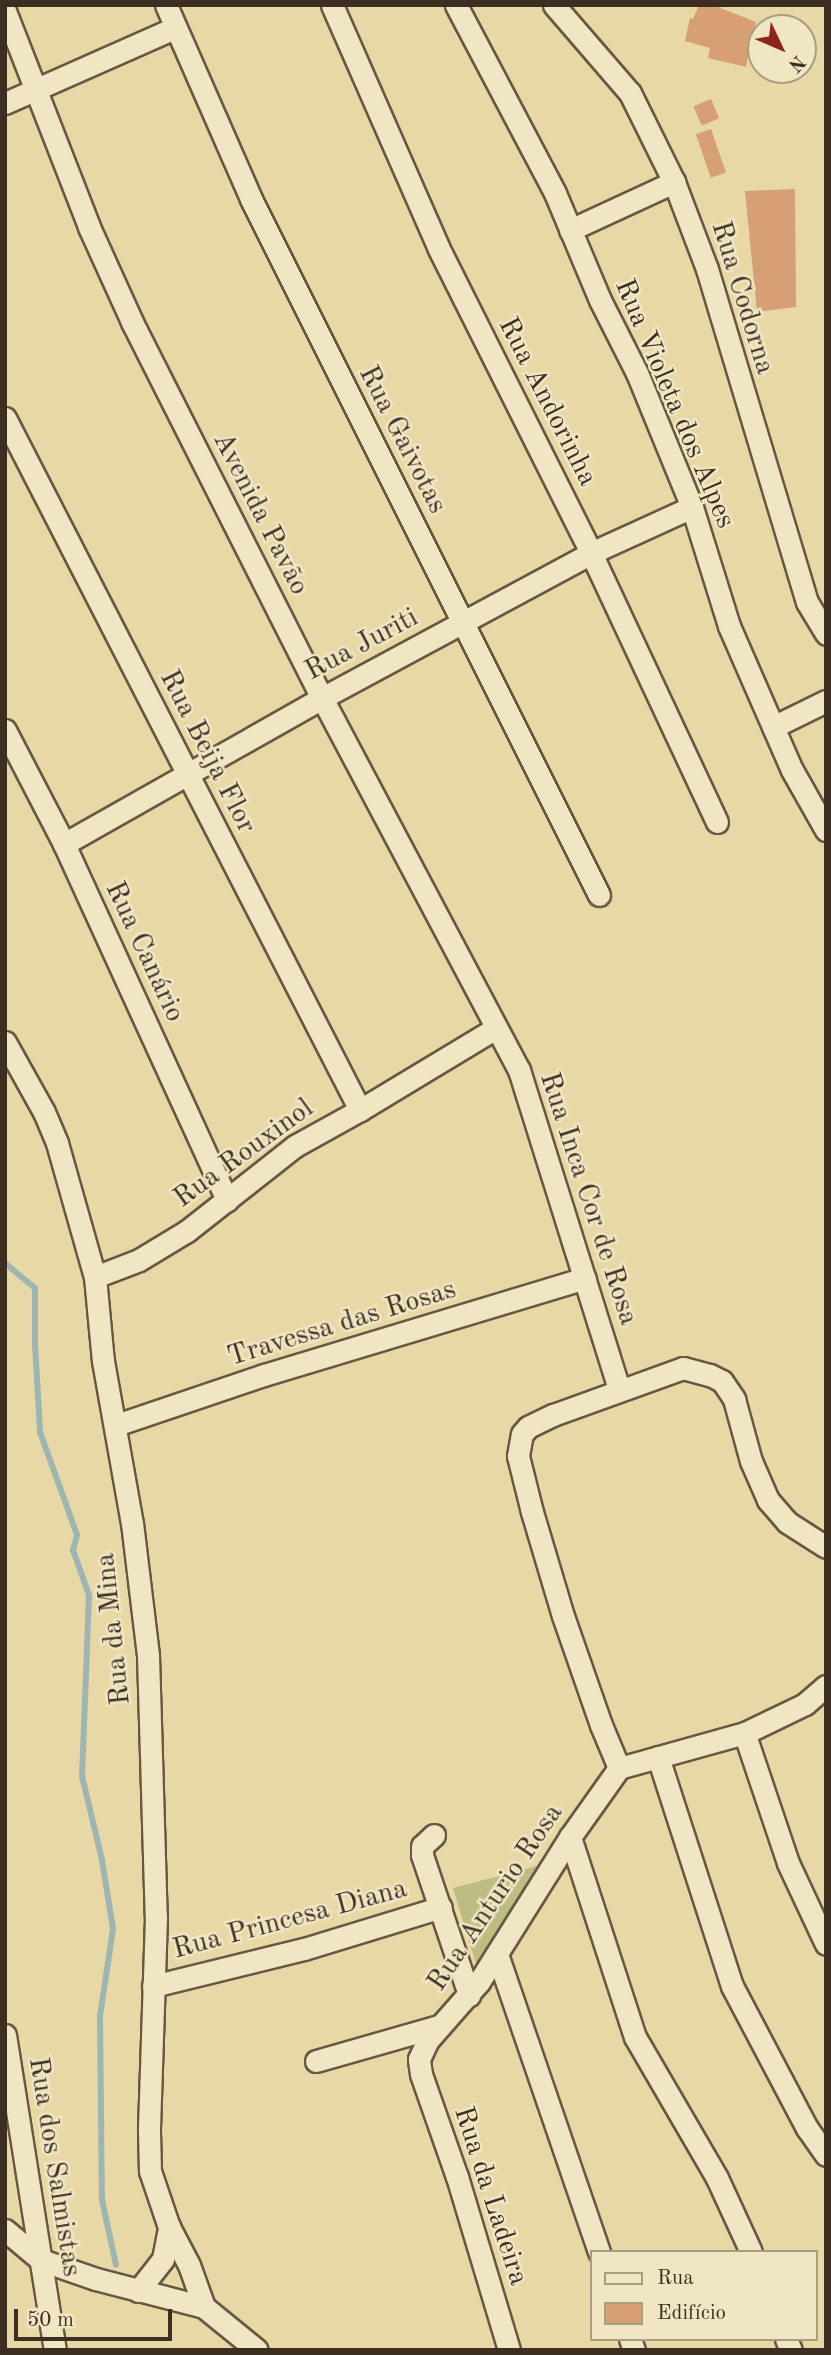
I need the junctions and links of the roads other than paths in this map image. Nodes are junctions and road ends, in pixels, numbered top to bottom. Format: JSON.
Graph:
{"nodes":[{"id":1,"x":166,"y":5,"type":"edge"},
{"id":2,"x":332,"y":5,"type":"edge"},
{"id":3,"x":456,"y":5,"type":"edge"},
{"id":4,"x":554,"y":5,"type":"edge"},
{"id":5,"x":5,"y":12,"type":"edge"},
{"id":6,"x":174,"y":28,"type":"junction"},
{"id":7,"x":35,"y":89,"type":"junction"},
{"id":8,"x":5,"y":103,"type":"edge"},
{"id":9,"x":674,"y":182,"type":"junction"},
{"id":10,"x":570,"y":230,"type":"junction"},
{"id":11,"x":5,"y":418,"type":"edge"},
{"id":12,"x":692,"y":507,"type":"junction"},
{"id":13,"x":591,"y":552,"type":"junction"},
{"id":14,"x":464,"y":622,"type":"junction"},
{"id":15,"x":826,"y":634,"type":"edge"},
{"id":16,"x":322,"y":698,"type":"junction"},
{"id":17,"x":826,"y":701,"type":"edge"},
{"id":18,"x":773,"y":727,"type":"junction"},
{"id":19,"x":5,"y":730,"type":"edge"},
{"id":20,"x":187,"y":773,"type":"junction"},
{"id":21,"x":717,"y":822,"type":"dead end"},
{"id":22,"x":826,"y":830,"type":"edge"},
{"id":23,"x":64,"y":844,"type":"junction"},
{"id":24,"x":599,"y":895,"type":"dead end"},
{"id":25,"x":496,"y":1027,"type":"junction"},
{"id":26,"x":5,"y":1042,"type":"edge"},
{"id":27,"x":360,"y":1110,"type":"junction"},
{"id":28,"x":227,"y":1200,"type":"junction"},
{"id":29,"x":95,"y":1277,"type":"junction"},
{"id":30,"x":585,"y":1278,"type":"junction"},
{"id":31,"x":619,"y":1390,"type":"junction"},
{"id":32,"x":116,"y":1425,"type":"junction"},
{"id":33,"x":821,"y":1539,"type":"edge"},
{"id":34,"x":826,"y":1686,"type":"edge"},
{"id":35,"x":747,"y":1741,"type":"dead end"},
{"id":36,"x":658,"y":1757,"type":"junction"},
{"id":37,"x":619,"y":1768,"type":"junction"},
{"id":38,"x":434,"y":1835,"type":"dead end"},
{"id":39,"x":570,"y":1837,"type":"junction"},
{"id":40,"x":442,"y":1907,"type":"junction"},
{"id":41,"x":826,"y":1944,"type":"edge"},
{"id":42,"x":497,"y":1954,"type":"junction"},
{"id":43,"x":153,"y":1986,"type":"junction"},
{"id":44,"x":469,"y":1995,"type":"junction"},
{"id":45,"x":439,"y":2026,"type":"junction"},
{"id":46,"x":5,"y":2035,"type":"edge"},
{"id":47,"x":419,"y":2059,"type":"joint"},
{"id":48,"x":316,"y":2061,"type":"dead end"},
{"id":49,"x":826,"y":2155,"type":"edge"},
{"id":50,"x":169,"y":2227,"type":"junction"},
{"id":51,"x":5,"y":2230,"type":"edge"},
{"id":52,"x":598,"y":2250,"type":"edge"},
{"id":53,"x":750,"y":2250,"type":"edge"},
{"id":54,"x":41,"y":2260,"type":"junction"},
{"id":55,"x":138,"y":2291,"type":"junction"},
{"id":56,"x":201,"y":2307,"type":"junction"},
{"id":57,"x":55,"y":2350,"type":"edge"},
{"id":58,"x":257,"y":2350,"type":"edge"},
{"id":59,"x":509,"y":2350,"type":"edge"}],
"edges":[{"from":1,"to":6,"type":"street","name":"Rua Gaivotas"},
{"from":2,"to":13,"type":"street","name":"Rua Andorinha"},
{"from":3,"to":10,"type":"street","name":"Rua Violeta dos Alpes"},
{"from":4,"to":9,"type":"street","name":"Rua Codorna"},
{"from":5,"to":7,"type":"street","name":"Avenida Pavão"},
{"from":6,"to":7,"type":"street"},
{"from":6,"to":14,"type":"street","name":"Rua Gaivotas"},
{"from":7,"to":8,"type":"street"},
{"from":7,"to":16,"type":"street","name":"Avenida Pavão"},
{"from":9,"to":10,"type":"street"},
{"from":9,"to":15,"type":"street","name":"Rua Codorna"},
{"from":10,"to":12,"type":"street","name":"Rua Violeta dos Alpes"},
{"from":11,"to":20,"type":"street","name":"Rua Beija Flor"},
{"from":12,"to":13,"type":"street","name":"Rua Juriti"},
{"from":12,"to":18,"type":"street","name":"Rua Violeta dos Alpes"},
{"from":13,"to":14,"type":"street","name":"Rua Juriti"},
{"from":13,"to":21,"type":"street","name":"Rua Andorinha"},
{"from":14,"to":16,"type":"street","name":"Rua Juriti"},
{"from":14,"to":24,"type":"street","name":"Rua Gaivotas"},
{"from":16,"to":20,"type":"street","name":"Rua Juriti"},
{"from":16,"to":25,"type":"street","name":"Avenida Pavão"},
{"from":17,"to":18,"type":"street"},
{"from":18,"to":22,"type":"street","name":"Rua Violeta dos Alpes"},
{"from":19,"to":23,"type":"street","name":"Rua Canário"},
{"from":20,"to":23,"type":"street","name":"Rua Juriti"},
{"from":20,"to":27,"type":"street","name":"Rua Beija Flor"},
{"from":23,"to":28,"type":"street","name":"Rua Canário"},
{"from":25,"to":27,"type":"street","name":"Rua Rouxinol"},
{"from":25,"to":30,"type":"street","name":"Rua Inca Cor de Rosa"},
{"from":26,"to":29,"type":"street","name":"Rua da Mina"},
{"from":27,"to":28,"type":"street","name":"Rua Rouxinol"},
{"from":28,"to":29,"type":"street","name":"Rua Rouxinol"},
{"from":29,"to":32,"type":"street","name":"Rua da Mina"},
{"from":30,"to":31,"type":"street","name":"Rua Inca Cor de Rosa"},
{"from":30,"to":32,"type":"street","name":"Travessa das Rosas"},
{"from":31,"to":33,"type":"street"},
{"from":31,"to":37,"type":"street"},
{"from":32,"to":43,"type":"street","name":"Rua da Mina"},
{"from":34,"to":36,"type":"street"},
{"from":35,"to":41,"type":"street"},
{"from":36,"to":37,"type":"street"},
{"from":36,"to":49,"type":"street"},
{"from":37,"to":39,"type":"street","name":"Rua Anturio Rosa"},
{"from":38,"to":40,"type":"street"},
{"from":39,"to":42,"type":"street","name":"Rua Anturio Rosa"},
{"from":39,"to":53,"type":"street"},
{"from":40,"to":43,"type":"street","name":"Rua Princesa Diana"},
{"from":40,"to":44,"type":"street"},
{"from":42,"to":44,"type":"street","name":"Rua Anturio Rosa"},
{"from":42,"to":52,"type":"street"},
{"from":43,"to":50,"type":"street","name":"Rua da Mina"},
{"from":44,"to":45,"type":"street","name":"Rua Anturio Rosa"},
{"from":45,"to":47,"type":"street","name":"Rua Anturio Rosa"},
{"from":45,"to":48,"type":"street"},
{"from":46,"to":54,"type":"street","name":"Rua dos Salmistas"},
{"from":47,"to":59,"type":"street","name":"Rua da Ladeira"},
{"from":50,"to":55,"type":"street"},
{"from":50,"to":56,"type":"street","name":"Rua da Mina"},
{"from":51,"to":54,"type":"street"},
{"from":54,"to":55,"type":"street"},
{"from":54,"to":57,"type":"street","name":"Rua dos Salmistas"},
{"from":55,"to":56,"type":"street"},
{"from":56,"to":58,"type":"street"}]}
